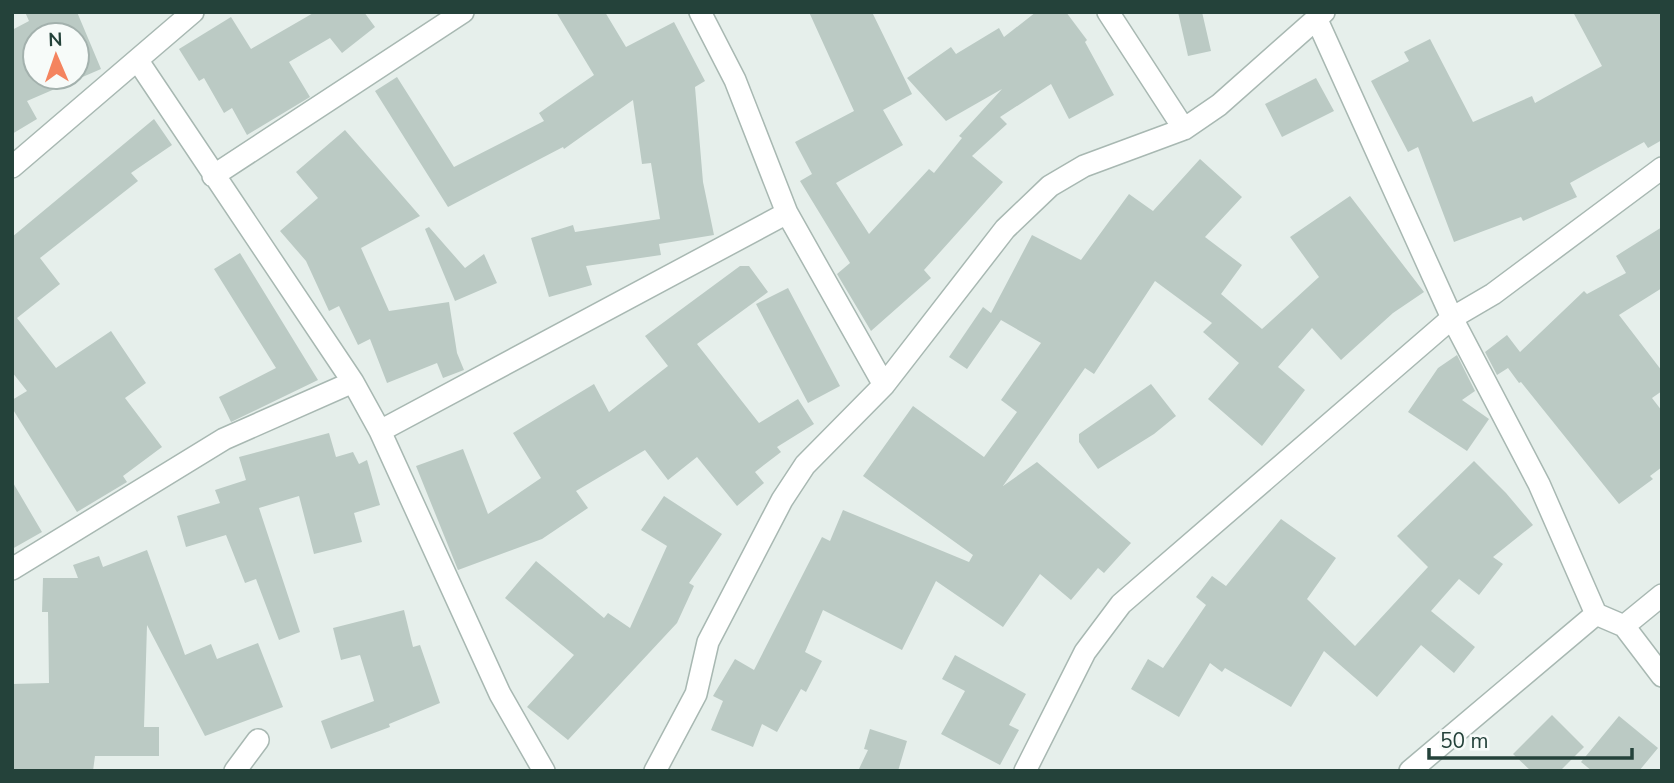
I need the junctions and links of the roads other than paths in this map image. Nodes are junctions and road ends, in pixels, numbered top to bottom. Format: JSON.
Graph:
{"nodes":[{"id":1,"x":193,"y":12,"type":"edge"},
{"id":2,"x":463,"y":12,"type":"edge"},
{"id":3,"x":699,"y":12,"type":"edge"},
{"id":4,"x":1108,"y":12,"type":"edge"},
{"id":5,"x":1321,"y":16,"type":"edge"},
{"id":6,"x":138,"y":61,"type":"junction"},
{"id":7,"x":1184,"y":129,"type":"junction"},
{"id":8,"x":12,"y":167,"type":"edge"},
{"id":9,"x":1662,"y":168,"type":"edge"},
{"id":10,"x":213,"y":176,"type":"junction"},
{"id":11,"x":787,"y":213,"type":"junction"},
{"id":12,"x":1452,"y":318,"type":"junction"},
{"id":13,"x":353,"y":382,"type":"junction"},
{"id":14,"x":884,"y":385,"type":"junction"},
{"id":15,"x":380,"y":431,"type":"junction"},
{"id":16,"x":12,"y":569,"type":"edge"},
{"id":17,"x":1662,"y":595,"type":"edge"},
{"id":18,"x":1596,"y":614,"type":"junction"},
{"id":19,"x":1625,"y":626,"type":"junction"},
{"id":20,"x":1662,"y":676,"type":"edge"},
{"id":21,"x":258,"y":740,"type":"dead end"},
{"id":22,"x":235,"y":771,"type":"edge"},
{"id":23,"x":544,"y":771,"type":"edge"},
{"id":24,"x":655,"y":771,"type":"edge"},
{"id":25,"x":1025,"y":771,"type":"edge"},
{"id":26,"x":1410,"y":771,"type":"edge"}],
"edges":[{"from":1,"to":6,"type":"street"},
{"from":2,"to":10,"type":"street"},
{"from":3,"to":11,"type":"street"},
{"from":4,"to":7,"type":"street"},
{"from":5,"to":7,"type":"street"},
{"from":5,"to":12,"type":"street"},
{"from":6,"to":8,"type":"street"},
{"from":6,"to":10,"type":"street"},
{"from":7,"to":14,"type":"street"},
{"from":9,"to":12,"type":"street"},
{"from":10,"to":13,"type":"street"},
{"from":11,"to":14,"type":"street"},
{"from":11,"to":15,"type":"street"},
{"from":12,"to":18,"type":"street"},
{"from":12,"to":25,"type":"street"},
{"from":13,"to":15,"type":"street"},
{"from":13,"to":16,"type":"street"},
{"from":14,"to":24,"type":"street"},
{"from":15,"to":23,"type":"street"},
{"from":17,"to":19,"type":"street"},
{"from":18,"to":19,"type":"street"},
{"from":18,"to":26,"type":"street"},
{"from":19,"to":20,"type":"street"},
{"from":21,"to":22,"type":"street"}]}
